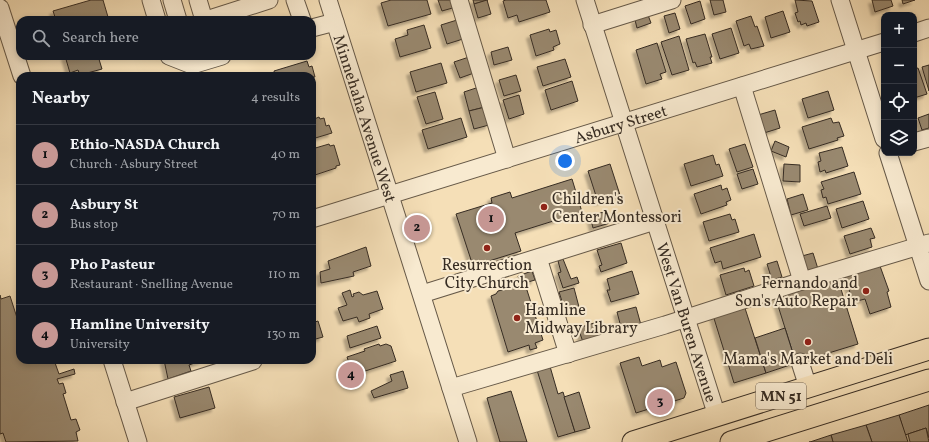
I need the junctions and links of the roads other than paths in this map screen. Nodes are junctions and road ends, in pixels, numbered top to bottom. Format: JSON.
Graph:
{"nodes":[{"id":1,"x":151,"y":0,"type":"edge"},
{"id":2,"x":172,"y":0,"type":"edge"},
{"id":3,"x":198,"y":0,"type":"edge"},
{"id":4,"x":269,"y":0,"type":"edge"},
{"id":5,"x":295,"y":0,"type":"edge"},
{"id":6,"x":328,"y":0,"type":"edge"},
{"id":7,"x":459,"y":0,"type":"edge"},
{"id":8,"x":585,"y":0,"type":"edge"},
{"id":9,"x":672,"y":0,"type":"edge"},
{"id":10,"x":840,"y":0,"type":"edge"},
{"id":11,"x":0,"y":8,"type":"edge"},
{"id":12,"x":156,"y":16,"type":"edge"},
{"id":13,"x":177,"y":16,"type":"edge"},
{"id":14,"x":204,"y":16,"type":"edge"},
{"id":15,"x":218,"y":16,"type":"edge"},
{"id":16,"x":301,"y":16,"type":"edge"},
{"id":17,"x":335,"y":22,"type":"junction"},
{"id":18,"x":592,"y":25,"type":"junction"},
{"id":19,"x":316,"y":27,"type":"edge"},
{"id":20,"x":929,"y":28,"type":"edge"},
{"id":21,"x":917,"y":32,"type":"edge"},
{"id":22,"x":881,"y":43,"type":"edge"},
{"id":23,"x":856,"y":51,"type":"junction"},
{"id":24,"x":16,"y":57,"type":"edge"},
{"id":25,"x":17,"y":60,"type":"edge"},
{"id":26,"x":201,"y":60,"type":"edge"},
{"id":27,"x":184,"y":63,"type":"edge"},
{"id":28,"x":21,"y":72,"type":"edge"},
{"id":29,"x":742,"y":86,"type":"junction"},
{"id":30,"x":624,"y":123,"type":"junction"},
{"id":31,"x":881,"y":130,"type":"edge"},
{"id":32,"x":929,"y":138,"type":"edge"},
{"id":33,"x":917,"y":141,"type":"edge"},
{"id":34,"x":889,"y":156,"type":"edge"},
{"id":35,"x":507,"y":158,"type":"junction"},
{"id":36,"x":390,"y":196,"type":"junction"},
{"id":37,"x":316,"y":219,"type":"edge"},
{"id":38,"x":655,"y":221,"type":"junction"},
{"id":39,"x":924,"y":245,"type":"edge"},
{"id":40,"x":538,"y":258,"type":"junction"},
{"id":41,"x":928,"y":274,"type":"edge"},
{"id":42,"x":802,"y":281,"type":"junction"},
{"id":43,"x":422,"y":294,"type":"junction"},
{"id":44,"x":686,"y":318,"type":"junction"},
{"id":45,"x":929,"y":349,"type":"edge"},
{"id":46,"x":568,"y":354,"type":"junction"},
{"id":47,"x":800,"y":362,"type":"dead end"},
{"id":48,"x":113,"y":364,"type":"edge"},
{"id":49,"x":244,"y":364,"type":"edge"},
{"id":50,"x":929,"y":380,"type":"edge"},
{"id":51,"x":808,"y":387,"type":"junction"},
{"id":52,"x":451,"y":388,"type":"junction"},
{"id":53,"x":125,"y":402,"type":"junction"},
{"id":54,"x":717,"y":416,"type":"junction"},
{"id":55,"x":138,"y":442,"type":"edge"},
{"id":56,"x":468,"y":442,"type":"edge"},
{"id":57,"x":633,"y":442,"type":"edge"},
{"id":58,"x":731,"y":442,"type":"edge"}],
"edges":[{"from":1,"to":12,"type":"street"},
{"from":2,"to":13,"type":"street"},
{"from":3,"to":14,"type":"street"},
{"from":4,"to":15,"type":"street"},
{"from":5,"to":16,"type":"street"},
{"from":6,"to":17,"type":"street","name":"Minnehaha Avenue West"},
{"from":7,"to":35,"type":"street"},
{"from":8,"to":18,"type":"street","name":"West Van Buren Avenue"},
{"from":9,"to":18,"type":"street"},
{"from":10,"to":23,"type":"street"},
{"from":11,"to":24,"type":"street"},
{"from":17,"to":19,"type":"street"},
{"from":17,"to":36,"type":"street","name":"Minnehaha Avenue West"},
{"from":18,"to":30,"type":"street","name":"West Van Buren Avenue"},
{"from":20,"to":21,"type":"street"},
{"from":22,"to":23,"type":"street","name":"Asbury Street"},
{"from":23,"to":29,"type":"street","name":"Asbury Street"},
{"from":23,"to":31,"type":"street"},
{"from":25,"to":28,"type":"street"},
{"from":26,"to":27,"type":"street"},
{"from":29,"to":30,"type":"street","name":"Asbury Street"},
{"from":29,"to":42,"type":"street"},
{"from":30,"to":35,"type":"street","name":"Asbury Street"},
{"from":30,"to":38,"type":"street","name":"West Van Buren Avenue"},
{"from":32,"to":33,"type":"street"},
{"from":34,"to":39,"type":"street"},
{"from":35,"to":36,"type":"street","name":"Asbury Street"},
{"from":36,"to":37,"type":"street","name":"Asbury Street"},
{"from":36,"to":43,"type":"street","name":"Minnehaha Avenue West"},
{"from":38,"to":40,"type":"street"},
{"from":38,"to":44,"type":"street","name":"West Van Buren Avenue"},
{"from":39,"to":41,"type":"street"},
{"from":39,"to":42,"type":"street"},
{"from":40,"to":43,"type":"street"},
{"from":40,"to":46,"type":"street"},
{"from":42,"to":44,"type":"street"},
{"from":43,"to":52,"type":"street","name":"Minnehaha Avenue West"},
{"from":44,"to":46,"type":"street"},
{"from":44,"to":54,"type":"street","name":"West Van Buren Avenue"},
{"from":45,"to":51,"type":"main road","number":"MN 51"},
{"from":46,"to":52,"type":"street"},
{"from":47,"to":51,"type":"street"},
{"from":48,"to":53,"type":"street"},
{"from":49,"to":53,"type":"street"},
{"from":50,"to":58,"type":"main road","number":"MN 51"},
{"from":51,"to":54,"type":"main road","number":"MN 51"},
{"from":52,"to":56,"type":"street","name":"Minnehaha Avenue West"},
{"from":53,"to":55,"type":"street"},
{"from":54,"to":57,"type":"main road","number":"MN 51"}]}
